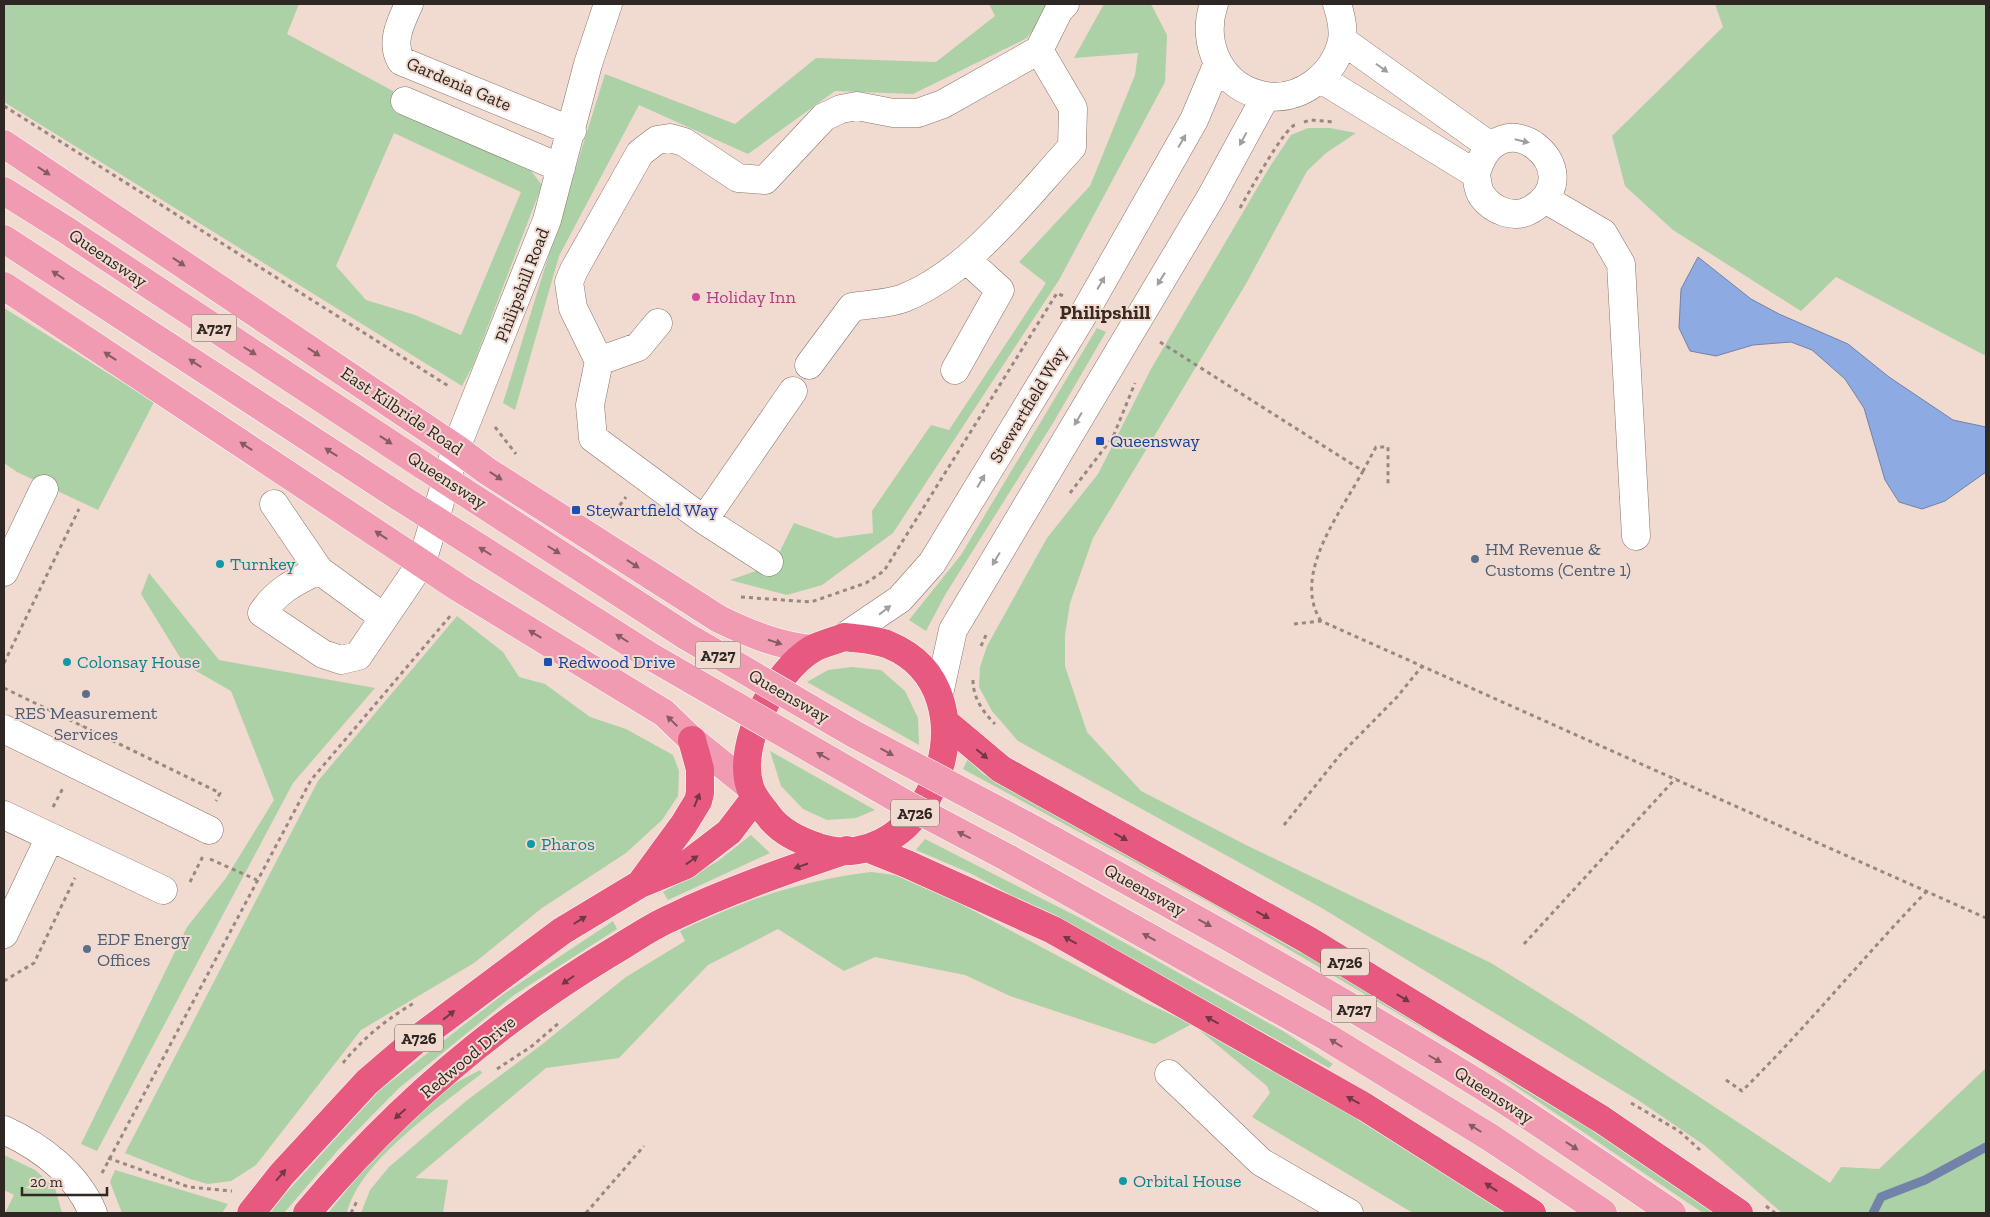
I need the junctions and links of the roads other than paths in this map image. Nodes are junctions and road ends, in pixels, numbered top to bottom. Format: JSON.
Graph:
{"nodes":[{"id":1,"x":409,"y":4,"type":"edge"},
{"id":2,"x":608,"y":4,"type":"edge"},
{"id":3,"x":1065,"y":4,"type":"edge"},
{"id":4,"x":1338,"y":4,"type":"edge"},
{"id":5,"x":1207,"y":8,"type":"edge"},
{"id":6,"x":1342,"y":40,"type":"junction"},
{"id":7,"x":1039,"y":50,"type":"junction"},
{"id":8,"x":1218,"y":63,"type":"junction"},
{"id":9,"x":1321,"y":79,"type":"junction"},
{"id":10,"x":1414,"y":90,"type":"junction"},
{"id":11,"x":1266,"y":96,"type":"junction"},
{"id":12,"x":405,"y":101,"type":"dead end"},
{"id":13,"x":1392,"y":122,"type":"junction"},
{"id":14,"x":572,"y":131,"type":"junction"},
{"id":15,"x":4,"y":144,"type":"edge"},
{"id":16,"x":1490,"y":146,"type":"junction"},
{"id":17,"x":561,"y":168,"type":"junction"},
{"id":18,"x":1476,"y":174,"type":"junction"},
{"id":19,"x":4,"y":192,"type":"edge"},
{"id":20,"x":1545,"y":199,"type":"junction"},
{"id":21,"x":4,"y":239,"type":"edge"},
{"id":22,"x":967,"y":260,"type":"junction"},
{"id":23,"x":4,"y":286,"type":"edge"},
{"id":24,"x":658,"y":323,"type":"dead end"},
{"id":25,"x":599,"y":361,"type":"junction"},
{"id":26,"x":809,"y":365,"type":"dead end"},
{"id":27,"x":955,"y":370,"type":"dead end"},
{"id":28,"x":793,"y":391,"type":"dead end"},
{"id":29,"x":456,"y":448,"type":"junction"},
{"id":30,"x":44,"y":489,"type":"dead end"},
{"id":31,"x":274,"y":504,"type":"dead end"},
{"id":32,"x":704,"y":520,"type":"junction"},
{"id":33,"x":1636,"y":536,"type":"dead end"},
{"id":34,"x":422,"y":562,"type":"junction"},
{"id":35,"x":768,"y":562,"type":"dead end"},
{"id":36,"x":319,"y":570,"type":"junction"},
{"id":37,"x":4,"y":572,"type":"edge"},
{"id":38,"x":383,"y":617,"type":"junction"},
{"id":39,"x":844,"y":637,"type":"junction"},
{"id":40,"x":813,"y":649,"type":"junction"},
{"id":41,"x":939,"y":694,"type":"junction"},
{"id":42,"x":945,"y":722,"type":"junction"},
{"id":43,"x":4,"y":728,"type":"edge"},
{"id":44,"x":692,"y":740,"type":"junction"},
{"id":45,"x":752,"y":792,"type":"junction"},
{"id":46,"x":4,"y":815,"type":"edge"},
{"id":47,"x":206,"y":828,"type":"road end"},
{"id":48,"x":50,"y":837,"type":"junction"},
{"id":49,"x":857,"y":849,"type":"junction"},
{"id":50,"x":640,"y":884,"type":"junction"},
{"id":51,"x":162,"y":890,"type":"dead end"},
{"id":52,"x":12,"y":894,"type":"edge"},
{"id":53,"x":4,"y":934,"type":"edge"},
{"id":54,"x":1169,"y":1074,"type":"dead end"},
{"id":55,"x":4,"y":1130,"type":"edge"},
{"id":56,"x":1750,"y":1207,"type":"edge"},
{"id":57,"x":90,"y":1208,"type":"edge"},
{"id":58,"x":314,"y":1208,"type":"edge"},
{"id":59,"x":251,"y":1213,"type":"edge"},
{"id":60,"x":1349,"y":1213,"type":"edge"},
{"id":61,"x":1532,"y":1213,"type":"edge"},
{"id":62,"x":1603,"y":1213,"type":"edge"},
{"id":63,"x":1672,"y":1213,"type":"edge"}],
"edges":[{"from":1,"to":14,"type":"street","name":"Gardenia Gate"},
{"from":2,"to":14,"type":"street","name":"Philipshill Road"},
{"from":3,"to":7,"type":"street"},
{"from":4,"to":6,"type":"street"},
{"from":5,"to":8,"type":"street"},
{"from":6,"to":9,"type":"street"},
{"from":6,"to":10,"type":"street","one_way":true},
{"from":7,"to":22,"type":"street"},
{"from":7,"to":25,"type":"street"},
{"from":8,"to":11,"type":"street"},
{"from":39,"to":8,"type":"street","name":"Stewartfield Way","one_way":true},
{"from":9,"to":11,"type":"street"},
{"from":9,"to":13,"type":"street"},
{"from":10,"to":13,"type":"street"},
{"from":10,"to":16,"type":"street"},
{"from":11,"to":41,"type":"street","one_way":true},
{"from":12,"to":17,"type":"street"},
{"from":13,"to":18,"type":"street"},
{"from":14,"to":17,"type":"street","name":"Philipshill Road"},
{"from":15,"to":29,"type":"main road","name":"East Kilbride Road","one_way":true},
{"from":16,"to":18,"type":"street"},
{"from":16,"to":20,"type":"street","one_way":true},
{"from":17,"to":29,"type":"street","name":"Philipshill Road"},
{"from":18,"to":20,"type":"street"},
{"from":19,"to":63,"type":"main road","name":"Queensway","number":"A727","one_way":true,"bridge":true},
{"from":20,"to":33,"type":"street"},
{"from":62,"to":21,"type":"main road","name":"Queensway","number":"A727","one_way":true,"bridge":true},
{"from":22,"to":26,"type":"street"},
{"from":22,"to":27,"type":"street"},
{"from":34,"to":23,"type":"main road","one_way":true},
{"from":24,"to":25,"type":"street"},
{"from":25,"to":32,"type":"street"},
{"from":28,"to":32,"type":"street"},
{"from":29,"to":34,"type":"street","name":"Philipshill Road"},
{"from":29,"to":40,"type":"main road","name":"East Kilbride Road","one_way":true},
{"from":30,"to":37,"type":"street"},
{"from":31,"to":36,"type":"street"},
{"from":32,"to":35,"type":"street"},
{"from":34,"to":38,"type":"street","name":"Philipshill Road"},
{"from":44,"to":34,"type":"main road","one_way":true},
{"from":36,"to":38,"type":"street"},
{"from":36,"to":38,"type":"street","name":"Philipshill Road"},
{"from":39,"to":40,"type":"highway","number":"A726"},
{"from":39,"to":41,"type":"highway","number":"A726"},
{"from":40,"to":45,"type":"highway","number":"A726"},
{"from":41,"to":42,"type":"highway","number":"A726"},
{"from":42,"to":49,"type":"highway","number":"A726"},
{"from":42,"to":56,"type":"highway","name":"Queensway","number":"A726","one_way":true},
{"from":43,"to":47,"type":"street"},
{"from":44,"to":45,"type":"main road"},
{"from":50,"to":44,"type":"highway","number":"A726","one_way":true},
{"from":45,"to":49,"type":"highway","number":"A726"},
{"from":50,"to":45,"type":"highway","number":"A726","one_way":true},
{"from":46,"to":48,"type":"street"},
{"from":48,"to":51,"type":"street"},
{"from":48,"to":52,"type":"street"},
{"from":49,"to":58,"type":"highway","name":"Redwood Drive","number":"A726","one_way":true},
{"from":61,"to":49,"type":"highway","number":"A726","one_way":true},
{"from":59,"to":50,"type":"highway","number":"A726","one_way":true},
{"from":52,"to":53,"type":"street"},
{"from":54,"to":60,"type":"street"},
{"from":55,"to":57,"type":"street"}]}
